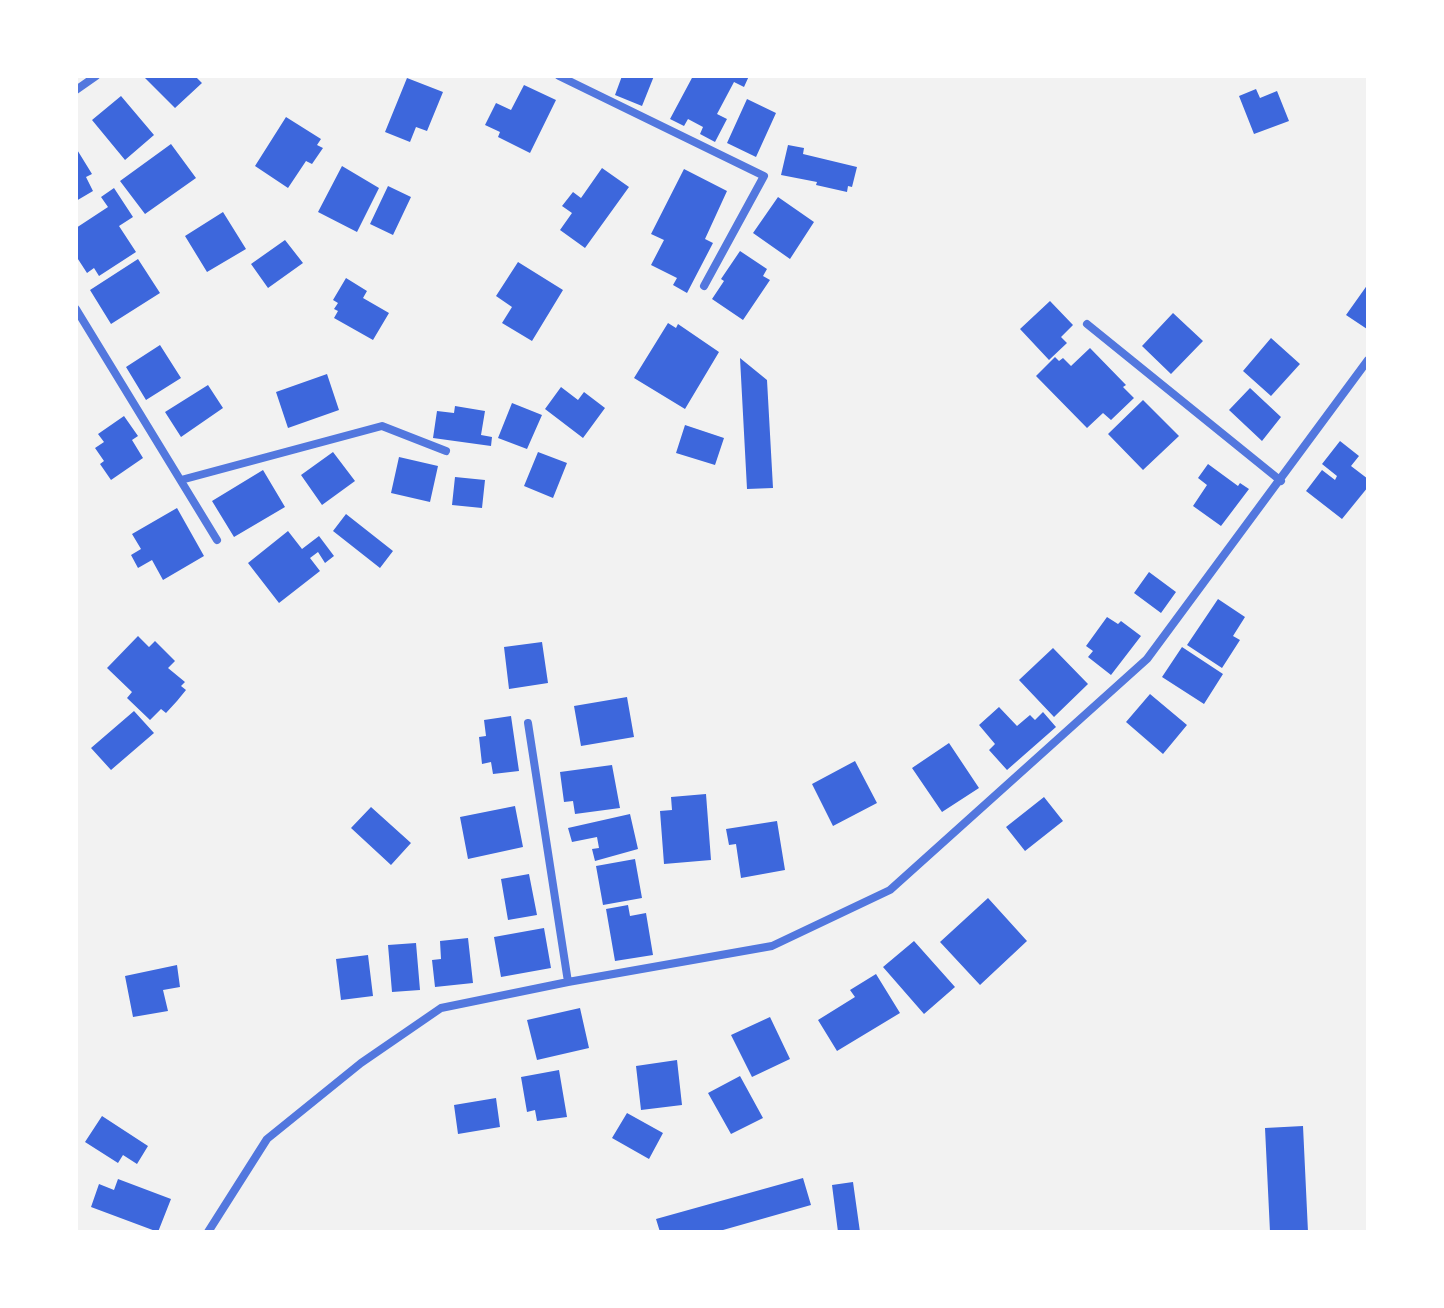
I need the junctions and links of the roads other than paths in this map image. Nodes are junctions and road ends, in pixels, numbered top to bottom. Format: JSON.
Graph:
{"nodes":[{"id":1,"x":96,"y":76,"type":"edge"},
{"id":2,"x":559,"y":76,"type":"edge"},
{"id":3,"x":76,"y":90,"type":"edge"},
{"id":4,"x":704,"y":286,"type":"dead end"},
{"id":5,"x":76,"y":309,"type":"edge"},
{"id":6,"x":1087,"y":324,"type":"dead end"},
{"id":7,"x":1368,"y":360,"type":"edge"},
{"id":8,"x":446,"y":451,"type":"dead end"},
{"id":9,"x":181,"y":480,"type":"junction"},
{"id":10,"x":1281,"y":481,"type":"junction"},
{"id":11,"x":217,"y":540,"type":"dead end"},
{"id":12,"x":528,"y":723,"type":"dead end"},
{"id":13,"x":568,"y":982,"type":"junction"},
{"id":14,"x":208,"y":1232,"type":"edge"}],
"edges":[{"from":1,"to":3,"type":"street"},
{"from":2,"to":4,"type":"street"},
{"from":5,"to":9,"type":"street"},
{"from":6,"to":10,"type":"street"},
{"from":7,"to":10,"type":"street"},
{"from":8,"to":9,"type":"street"},
{"from":9,"to":11,"type":"street"},
{"from":10,"to":13,"type":"street"},
{"from":12,"to":13,"type":"street"},
{"from":13,"to":14,"type":"street"}]}
